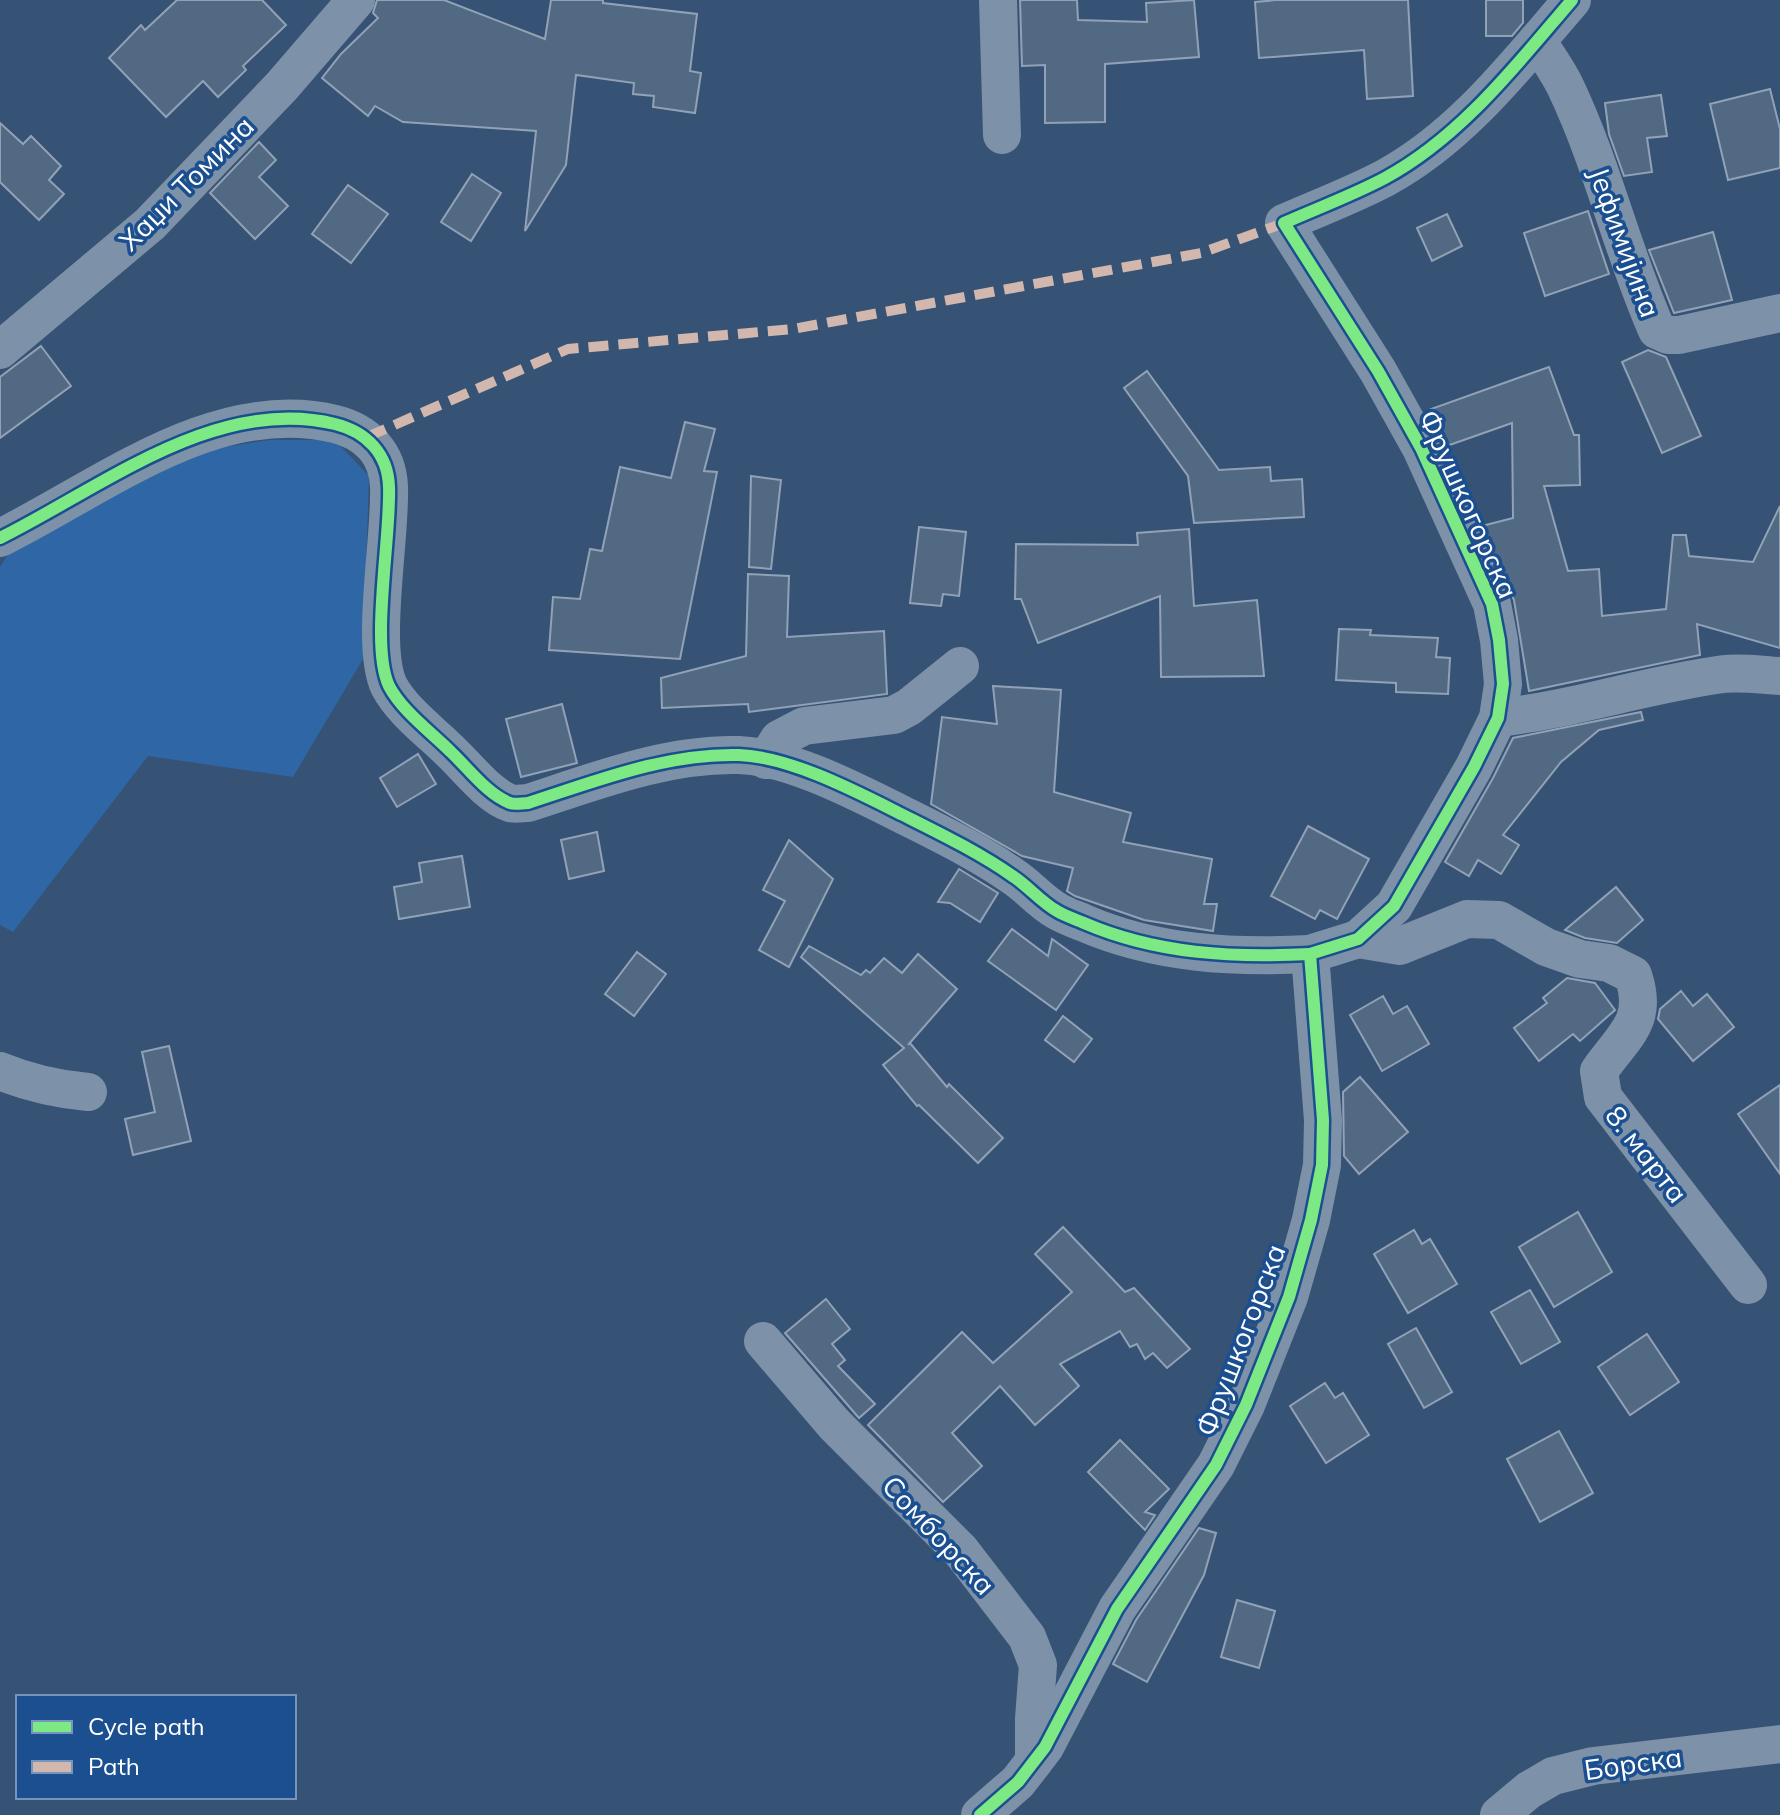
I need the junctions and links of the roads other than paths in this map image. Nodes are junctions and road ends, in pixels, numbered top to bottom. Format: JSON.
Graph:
{"nodes":[{"id":1,"x":356,"y":0,"type":"edge"},
{"id":2,"x":998,"y":0,"type":"edge"},
{"id":3,"x":1572,"y":0,"type":"edge"},
{"id":4,"x":1537,"y":41,"type":"junction"},
{"id":5,"x":1002,"y":135,"type":"dead end"},
{"id":6,"x":1780,"y":313,"type":"edge"},
{"id":7,"x":0,"y":350,"type":"edge"},
{"id":8,"x":0,"y":538,"type":"edge"},
{"id":9,"x":960,"y":666,"type":"dead end"},
{"id":10,"x":1780,"y":676,"type":"edge"},
{"id":11,"x":1498,"y":718,"type":"junction"},
{"id":12,"x":766,"y":760,"type":"junction"},
{"id":13,"x":1358,"y":939,"type":"junction"},
{"id":14,"x":1310,"y":954,"type":"junction"},
{"id":15,"x":0,"y":1071,"type":"edge"},
{"id":16,"x":88,"y":1092,"type":"dead end"},
{"id":17,"x":1748,"y":1285,"type":"dead end"},
{"id":18,"x":763,"y":1341,"type":"dead end"},
{"id":19,"x":1780,"y":1744,"type":"edge"},
{"id":20,"x":1034,"y":1761,"type":"junction"},
{"id":21,"x":980,"y":1815,"type":"edge"},
{"id":22,"x":1499,"y":1815,"type":"edge"}],
"edges":[{"from":1,"to":7,"type":"street","name":"Хаџи Томина"},
{"from":2,"to":5,"type":"street"},
{"from":3,"to":4,"type":"street"},
{"from":4,"to":6,"type":"street","name":"Јефимијина"},
{"from":4,"to":11,"type":"street","name":"Фрушкогорска"},
{"from":8,"to":12,"type":"street"},
{"from":9,"to":12,"type":"street"},
{"from":10,"to":11,"type":"street"},
{"from":11,"to":13,"type":"street","name":"Фрушкогорска"},
{"from":12,"to":14,"type":"street"},
{"from":13,"to":14,"type":"street","name":"Фрушкогорска"},
{"from":13,"to":17,"type":"street","name":"8. марта"},
{"from":14,"to":20,"type":"street","name":"Фрушкогорска"},
{"from":15,"to":16,"type":"street"},
{"from":18,"to":20,"type":"street","name":"Сомборска"},
{"from":19,"to":22,"type":"street","name":"Борска"},
{"from":20,"to":21,"type":"street","name":"Фрушкогорска"}]}
